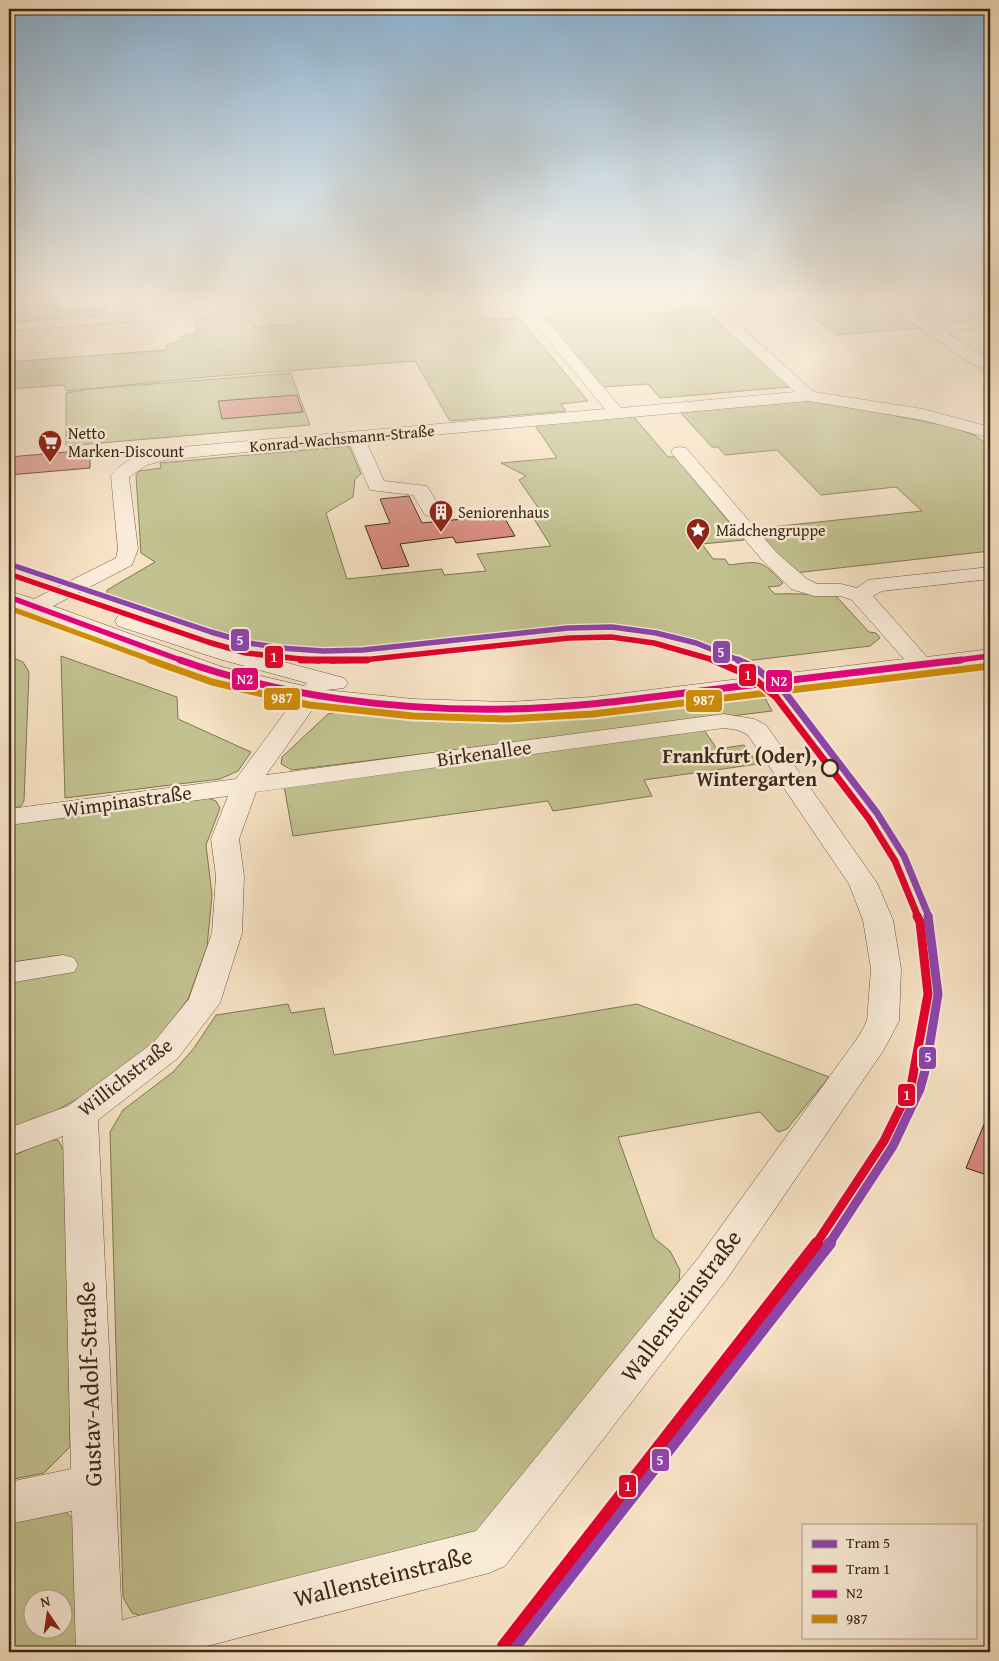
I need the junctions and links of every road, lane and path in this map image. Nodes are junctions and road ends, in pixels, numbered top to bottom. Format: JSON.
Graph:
{"nodes":[{"id":1,"x":588,"y":380,"type":"edge"},
{"id":2,"x":791,"y":380,"type":"edge"},
{"id":3,"x":809,"y":396,"type":"junction"},
{"id":4,"x":616,"y":412,"type":"junction"},
{"id":5,"x":990,"y":432,"type":"edge"},
{"id":6,"x":355,"y":437,"type":"junction"},
{"id":7,"x":680,"y":452,"type":"dead end"},
{"id":8,"x":432,"y":511,"type":"dead end"},
{"id":9,"x":990,"y":573,"type":"edge"},
{"id":10,"x":9,"y":580,"type":"edge"},
{"id":11,"x":860,"y":595,"type":"junction"},
{"id":12,"x":9,"y":597,"type":"edge"},
{"id":13,"x":46,"y":601,"type":"junction"},
{"id":14,"x":990,"y":640,"type":"edge"},
{"id":15,"x":990,"y":656,"type":"edge"},
{"id":16,"x":914,"y":657,"type":"junction"},
{"id":17,"x":315,"y":687,"type":"junction"},
{"id":18,"x":724,"y":721,"type":"joint"},
{"id":19,"x":245,"y":785,"type":"junction"},
{"id":20,"x":9,"y":817,"type":"edge"},
{"id":21,"x":63,"y":965,"type":"dead end"},
{"id":22,"x":9,"y":973,"type":"edge"},
{"id":23,"x":80,"y":1115,"type":"junction"},
{"id":24,"x":9,"y":1142,"type":"edge"},
{"id":25,"x":94,"y":1485,"type":"junction"},
{"id":26,"x":9,"y":1503,"type":"edge"},
{"id":27,"x":100,"y":1651,"type":"edge"}],
"edges":[{"from":1,"to":4,"type":"street"},
{"from":2,"to":3,"type":"street"},
{"from":3,"to":4,"type":"street","name":"Konrad-Wachsmann-Straße"},
{"from":3,"to":5,"type":"street","name":"Konrad-Wachsmann-Straße"},
{"from":4,"to":6,"type":"street","name":"Konrad-Wachsmann-Straße"},
{"from":6,"to":8,"type":"street"},
{"from":6,"to":13,"type":"street","name":"Konrad-Wachsmann-Straße"},
{"from":7,"to":11,"type":"street"},
{"from":9,"to":11,"type":"street"},
{"from":10,"to":13,"type":"street","name":"Birkenallee"},
{"from":11,"to":16,"type":"street"},
{"from":12,"to":13,"type":"street","name":"Birkenallee"},
{"from":13,"to":17,"type":"street","name":"Birkenallee"},
{"from":14,"to":16,"type":"street","name":"Birkenallee"},
{"from":15,"to":16,"type":"street","name":"Birkenallee"},
{"from":16,"to":17,"type":"street","name":"Birkenallee"},
{"from":17,"to":19,"type":"street","name":"Willichstraße"},
{"from":18,"to":19,"type":"street","name":"Birkenallee"},
{"from":18,"to":27,"type":"street","name":"Wallensteinstraße"},
{"from":19,"to":20,"type":"street","name":"Wimpinastraße"},
{"from":19,"to":23,"type":"street","name":"Willichstraße"},
{"from":21,"to":22,"type":"street"},
{"from":23,"to":24,"type":"street","name":"Willichstraße"},
{"from":23,"to":25,"type":"street","name":"Gustav-Adolf-Straße"},
{"from":25,"to":26,"type":"street"},
{"from":25,"to":27,"type":"street","name":"Gustav-Adolf-Straße"}]}
